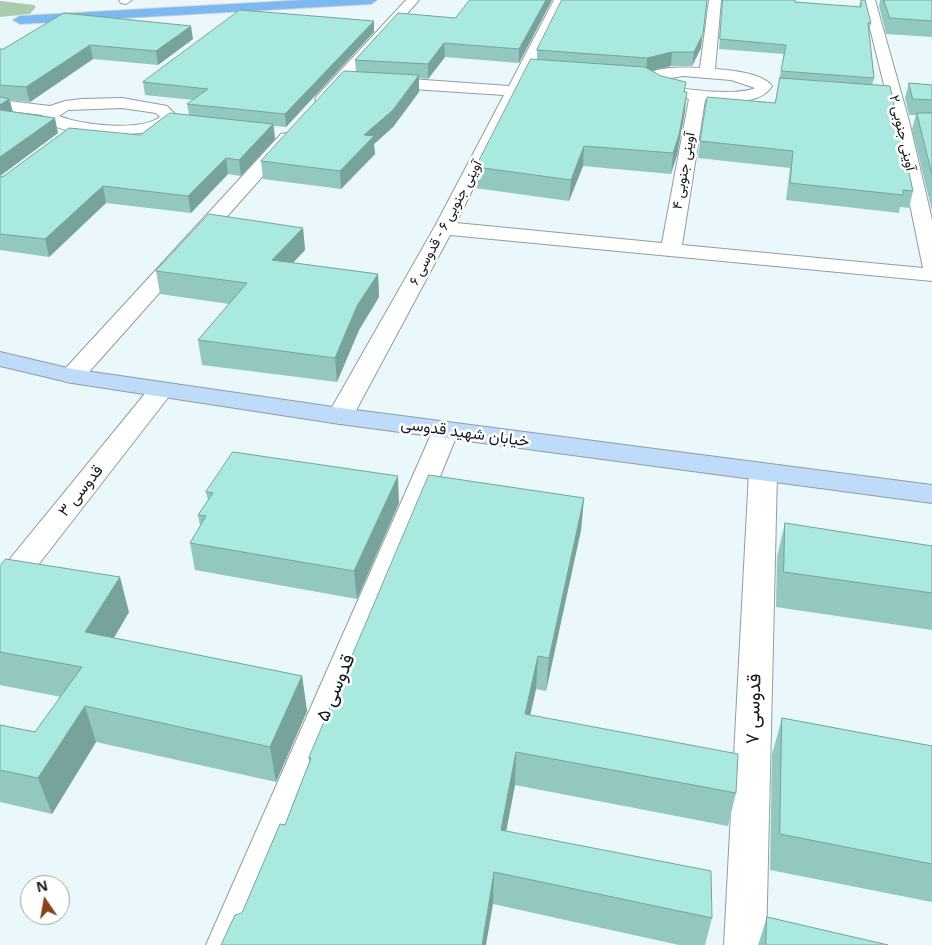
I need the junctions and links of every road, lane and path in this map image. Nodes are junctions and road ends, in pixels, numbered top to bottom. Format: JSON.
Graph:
{"nodes":[{"id":1,"x":126,"y":0,"type":"edge"},
{"id":2,"x":133,"y":0,"type":"edge"},
{"id":3,"x":371,"y":0,"type":"edge"},
{"id":4,"x":413,"y":0,"type":"edge"},
{"id":5,"x":560,"y":0,"type":"edge"},
{"id":6,"x":715,"y":0,"type":"edge"},
{"id":7,"x":870,"y":0,"type":"edge"},
{"id":8,"x":109,"y":1,"type":"edge"},
{"id":9,"x":95,"y":3,"type":"dead end"},
{"id":10,"x":50,"y":7,"type":"dead end"},
{"id":11,"x":247,"y":7,"type":"junction"},
{"id":12,"x":89,"y":16,"type":"junction"},
{"id":13,"x":62,"y":17,"type":"junction"},
{"id":14,"x":7,"y":20,"type":"dead end"},
{"id":15,"x":20,"y":20,"type":"junction"},
{"id":16,"x":224,"y":25,"type":"edge"},
{"id":17,"x":39,"y":33,"type":"edge"},
{"id":18,"x":707,"y":73,"type":"junction"},
{"id":19,"x":630,"y":78,"type":"edge"},
{"id":20,"x":648,"y":79,"type":"junction"},
{"id":21,"x":340,"y":80,"type":"junction"},
{"id":22,"x":764,"y":86,"type":"junction"},
{"id":23,"x":782,"y":88,"type":"edge"},
{"id":24,"x":138,"y":91,"type":"dead end"},
{"id":25,"x":514,"y":91,"type":"junction"},
{"id":26,"x":698,"y":94,"type":"junction"},
{"id":27,"x":875,"y":94,"type":"edge"},
{"id":28,"x":894,"y":96,"type":"junction"},
{"id":29,"x":122,"y":103,"type":"junction"},
{"id":30,"x":0,"y":105,"type":"edge"},
{"id":31,"x":52,"y":110,"type":"junction"},
{"id":32,"x":167,"y":122,"type":"junction"},
{"id":33,"x":186,"y":123,"type":"edge"},
{"id":34,"x":300,"y":125,"type":"junction"},
{"id":35,"x":79,"y":128,"type":"junction"},
{"id":36,"x":272,"y":132,"type":"edge"},
{"id":37,"x":64,"y":140,"type":"edge"},
{"id":38,"x":444,"y":228,"type":"junction"},
{"id":39,"x":671,"y":249,"type":"junction"},
{"id":40,"x":932,"y":266,"type":"edge"},
{"id":41,"x":932,"y":275,"type":"edge"},
{"id":42,"x":0,"y":360,"type":"edge"},
{"id":43,"x":72,"y":376,"type":"junction"},
{"id":44,"x":162,"y":390,"type":"junction"},
{"id":45,"x":340,"y":416,"type":"junction"},
{"id":46,"x":446,"y":430,"type":"junction"},
{"id":47,"x":763,"y":472,"type":"junction"},
{"id":48,"x":932,"y":494,"type":"edge"},
{"id":49,"x":0,"y":592,"type":"edge"},
{"id":50,"x":227,"y":945,"type":"edge"},
{"id":51,"x":745,"y":945,"type":"edge"}],
"edges":[{"from":1,"to":2,"type":"main road"},
{"from":1,"to":8,"type":"main road"},
{"from":3,"to":11,"type":"main road"},
{"from":4,"to":21,"type":"street"},
{"from":5,"to":25,"type":"street","name":"آوینی جنوبی ۶ - قدوسی ۶"},
{"from":6,"to":18,"type":"street"},
{"from":7,"to":28,"type":"street","name":"آوینی جنوبی ۲"},
{"from":9,"to":12,"type":"main road"},
{"from":10,"to":15,"type":"main road"},
{"from":11,"to":12,"type":"main road"},
{"from":11,"to":16,"type":"street"},
{"from":12,"to":13,"type":"main road"},
{"from":13,"to":15,"type":"main road"},
{"from":13,"to":17,"type":"street"},
{"from":14,"to":15,"type":"main road"},
{"from":18,"to":20,"type":"street"},
{"from":18,"to":22,"type":"street"},
{"from":19,"to":20,"type":"street"},
{"from":20,"to":26,"type":"street"},
{"from":21,"to":25,"type":"street"},
{"from":21,"to":34,"type":"street"},
{"from":22,"to":23,"type":"street"},
{"from":22,"to":26,"type":"street"},
{"from":24,"to":29,"type":"street"},
{"from":25,"to":38,"type":"street","name":"آوینی جنوبی ۶ - قدوسی ۶"},
{"from":26,"to":39,"type":"street","name":"آوینی جنوبی ۴"},
{"from":27,"to":28,"type":"street"},
{"from":28,"to":40,"type":"street","name":"آوینی جنوبی ۲"},
{"from":29,"to":31,"type":"street"},
{"from":29,"to":32,"type":"street"},
{"from":30,"to":31,"type":"street"},
{"from":31,"to":35,"type":"street"},
{"from":32,"to":33,"type":"street"},
{"from":32,"to":35,"type":"street"},
{"from":34,"to":36,"type":"street"},
{"from":34,"to":43,"type":"street"},
{"from":35,"to":37,"type":"street"},
{"from":38,"to":39,"type":"street"},
{"from":38,"to":45,"type":"street","name":"آوینی جنوبی ۶ - قدوسی ۶"},
{"from":39,"to":41,"type":"street"},
{"from":42,"to":43,"type":"main road","name":"خیابان شهید قدوسی"},
{"from":43,"to":44,"type":"main road","name":"خیابان شهید قدوسی"},
{"from":44,"to":45,"type":"main road","name":"خیابان شهید قدوسی"},
{"from":44,"to":49,"type":"street","name":"قدوسی ۳"},
{"from":45,"to":46,"type":"main road","name":"خیابان شهید قدوسی"},
{"from":46,"to":47,"type":"main road","name":"خیابان شهید قدوسی"},
{"from":46,"to":50,"type":"street","name":"قدوسی ۵"},
{"from":47,"to":48,"type":"main road","name":"خیابان شهید قدوسی"},
{"from":47,"to":51,"type":"street","name":"قدوسی ۷"}]}
